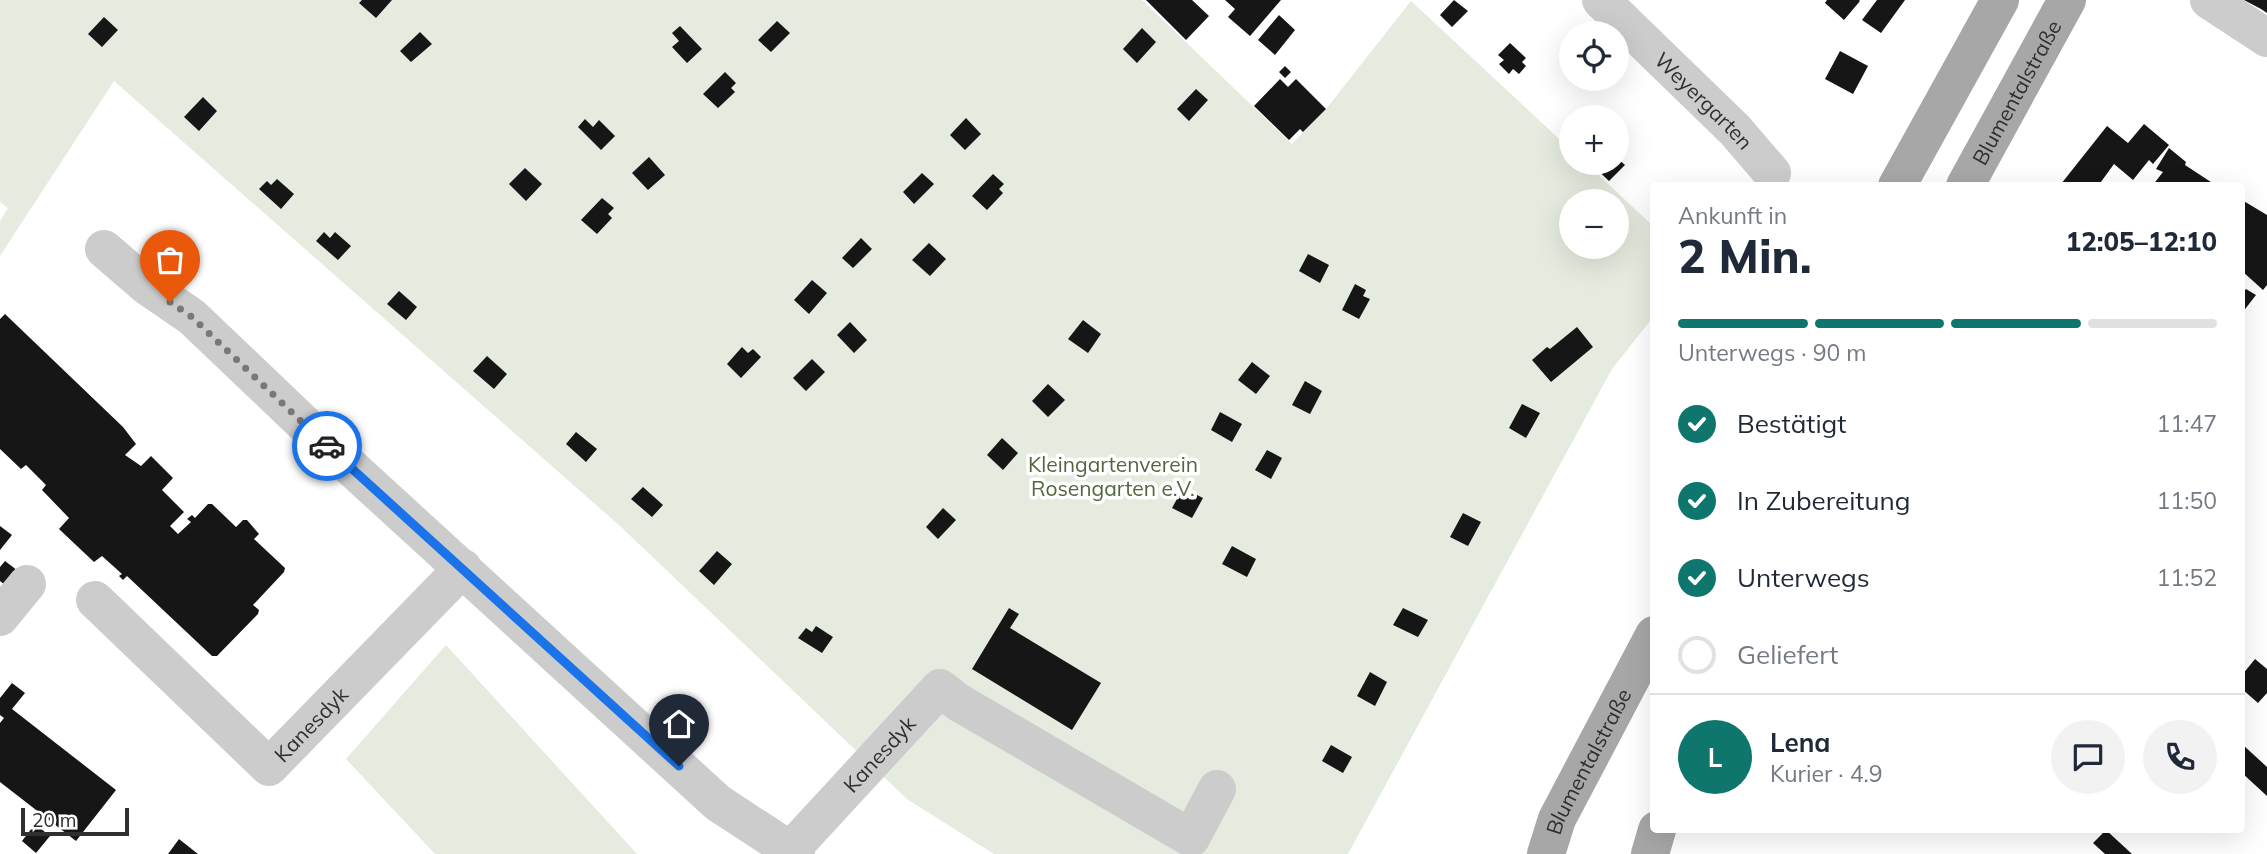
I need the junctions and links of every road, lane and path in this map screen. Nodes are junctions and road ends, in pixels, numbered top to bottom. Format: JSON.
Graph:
{"nodes":[{"id":1,"x":1601,"y":0,"type":"edge"},
{"id":2,"x":2000,"y":0,"type":"edge"},
{"id":3,"x":2067,"y":0,"type":"edge"},
{"id":4,"x":2209,"y":0,"type":"edge"},
{"id":5,"x":2267,"y":38,"type":"edge"},
{"id":6,"x":1772,"y":173,"type":"dead end"},
{"id":7,"x":1899,"y":182,"type":"edge"},
{"id":8,"x":1967,"y":182,"type":"edge"},
{"id":9,"x":104,"y":249,"type":"dead end"},
{"id":10,"x":463,"y":568,"type":"junction"},
{"id":11,"x":27,"y":584,"type":"dead end"},
{"id":12,"x":95,"y":600,"type":"dead end"},
{"id":13,"x":0,"y":617,"type":"edge"},
{"id":14,"x":1650,"y":643,"type":"edge"},
{"id":15,"x":1217,"y":789,"type":"dead end"},
{"id":16,"x":1656,"y":833,"type":"edge"},
{"id":17,"x":791,"y":853,"type":"edge"},
{"id":18,"x":1546,"y":854,"type":"edge"},
{"id":19,"x":1650,"y":854,"type":"edge"}],
"edges":[{"from":1,"to":6,"type":"street","name":"Weyergarten"},
{"from":2,"to":7,"type":"main road"},
{"from":3,"to":8,"type":"main road","name":"Blumentalstraße"},
{"from":4,"to":5,"type":"street"},
{"from":9,"to":10,"type":"street","name":"Kanesdyk"},
{"from":10,"to":12,"type":"street","name":"Kanesdyk"},
{"from":10,"to":17,"type":"street","name":"Kanesdyk"},
{"from":11,"to":13,"type":"street"},
{"from":14,"to":18,"type":"main road","name":"Blumentalstraße"},
{"from":15,"to":17,"type":"street","name":"Kanesdyk"},
{"from":16,"to":19,"type":"main road"}]}
